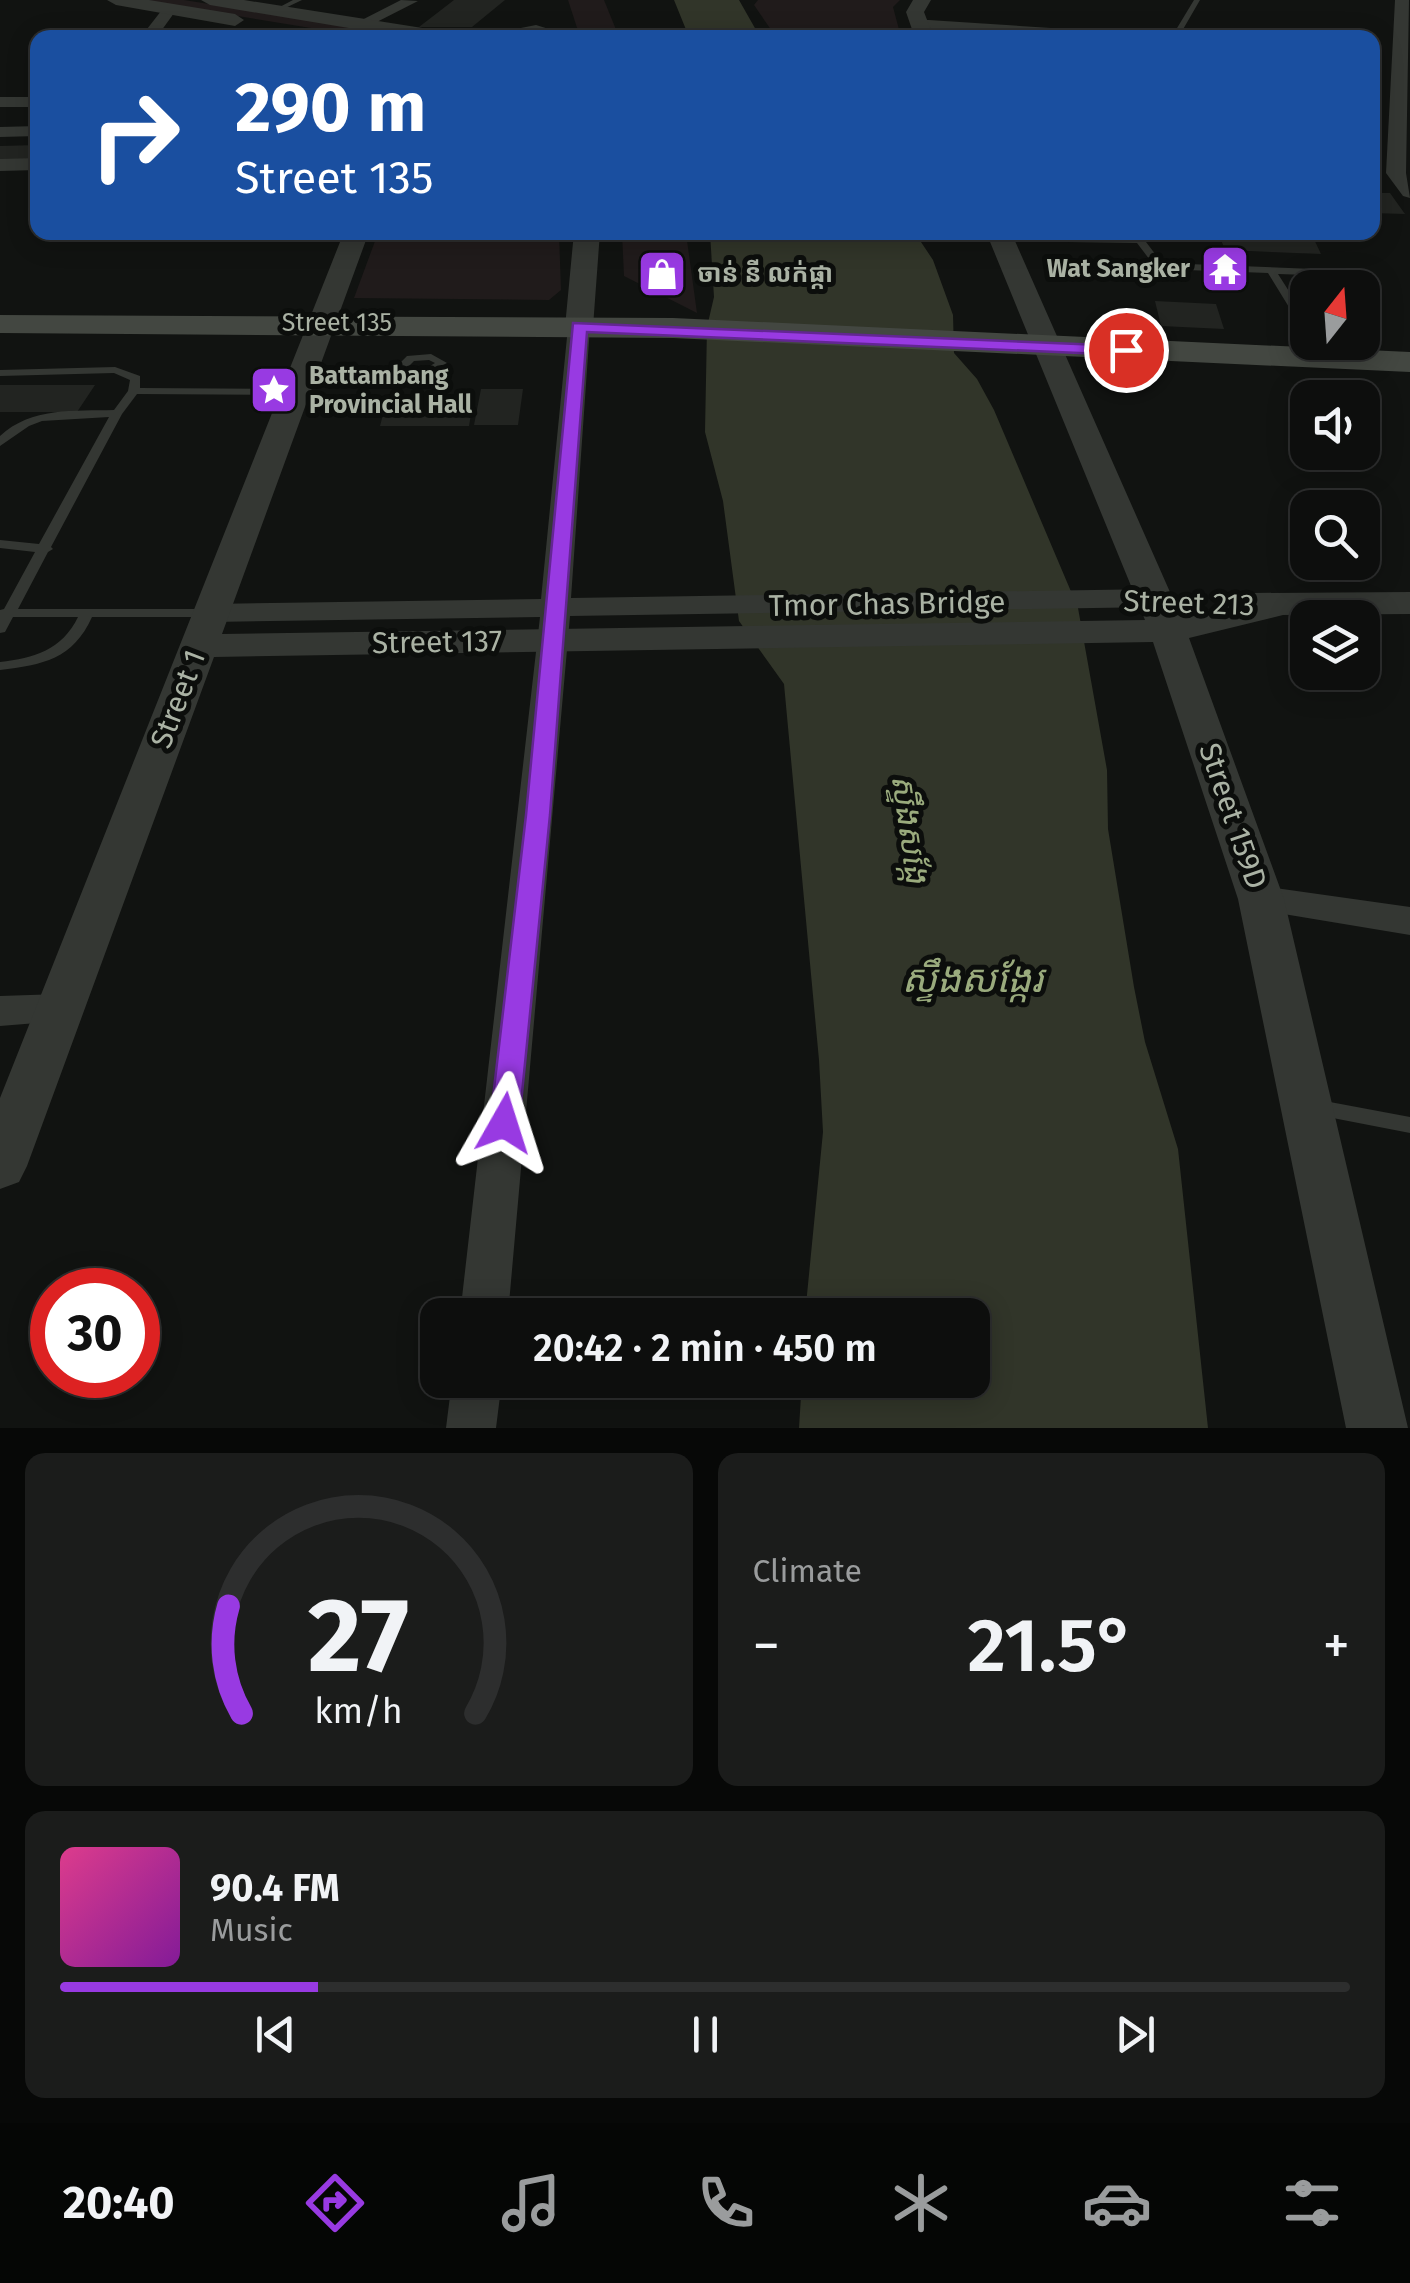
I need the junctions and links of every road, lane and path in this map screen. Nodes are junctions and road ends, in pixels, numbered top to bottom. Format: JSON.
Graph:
{"nodes":[{"id":1,"x":116,"y":0,"type":"edge"},
{"id":2,"x":210,"y":0,"type":"edge"},
{"id":3,"x":298,"y":0,"type":"edge"},
{"id":4,"x":922,"y":0,"type":"edge"},
{"id":5,"x":1196,"y":0,"type":"edge"},
{"id":6,"x":1402,"y":0,"type":"edge"},
{"id":7,"x":411,"y":1,"type":"edge"},
{"id":8,"x":554,"y":8,"type":"dead end"},
{"id":9,"x":170,"y":9,"type":"junction"},
{"id":10,"x":275,"y":10,"type":"junction"},
{"id":11,"x":514,"y":12,"type":"dead end"},
{"id":12,"x":360,"y":25,"type":"junction"},
{"id":13,"x":153,"y":30,"type":"edge"},
{"id":14,"x":289,"y":30,"type":"edge"},
{"id":15,"x":394,"y":30,"type":"edge"},
{"id":16,"x":493,"y":30,"type":"edge"},
{"id":17,"x":566,"y":30,"type":"edge"},
{"id":18,"x":922,"y":30,"type":"edge"},
{"id":19,"x":1179,"y":30,"type":"edge"},
{"id":20,"x":1399,"y":61,"type":"edge"},
{"id":21,"x":0,"y":102,"type":"edge"},
{"id":22,"x":30,"y":102,"type":"edge"},
{"id":23,"x":30,"y":131,"type":"edge"},
{"id":24,"x":0,"y":132,"type":"edge"},
{"id":25,"x":1404,"y":140,"type":"edge"},
{"id":26,"x":30,"y":164,"type":"edge"},
{"id":27,"x":0,"y":165,"type":"edge"},
{"id":28,"x":1403,"y":173,"type":"edge"},
{"id":29,"x":1410,"y":192,"type":"edge"},
{"id":30,"x":354,"y":240,"type":"edge"},
{"id":31,"x":587,"y":240,"type":"edge"},
{"id":32,"x":1001,"y":240,"type":"edge"},
{"id":33,"x":1142,"y":240,"type":"edge"},
{"id":34,"x":1272,"y":270,"type":"junction"},
{"id":35,"x":1290,"y":271,"type":"edge"},
{"id":36,"x":1290,"y":300,"type":"edge"},
{"id":37,"x":322,"y":322,"type":"junction"},
{"id":38,"x":0,"y":324,"type":"edge"},
{"id":39,"x":434,"y":324,"type":"junction"},
{"id":40,"x":579,"y":326,"type":"junction"},
{"id":41,"x":1034,"y":347,"type":"junction"},
{"id":42,"x":1290,"y":350,"type":"edge"},
{"id":43,"x":431,"y":356,"type":"dead end"},
{"id":44,"x":1380,"y":358,"type":"edge"},
{"id":45,"x":1410,"y":362,"type":"edge"},
{"id":46,"x":0,"y":373,"type":"edge"},
{"id":47,"x":134,"y":392,"type":"junction"},
{"id":48,"x":295,"y":392,"type":"junction"},
{"id":49,"x":118,"y":413,"type":"junction"},
{"id":50,"x":0,"y":442,"type":"edge"},
{"id":51,"x":0,"y":544,"type":"edge"},
{"id":52,"x":46,"y":549,"type":"junction"},
{"id":53,"x":1410,"y":603,"type":"edge"},
{"id":54,"x":5,"y":613,"type":"edge"},
{"id":55,"x":86,"y":614,"type":"junction"},
{"id":56,"x":1163,"y":614,"type":"junction"},
{"id":57,"x":676,"y":622,"type":"joint"},
{"id":58,"x":555,"y":624,"type":"junction"},
{"id":59,"x":0,"y":629,"type":"edge"},
{"id":60,"x":204,"y":630,"type":"junction"},
{"id":61,"x":0,"y":666,"type":"edge"},
{"id":62,"x":1262,"y":899,"type":"junction"},
{"id":63,"x":1410,"y":921,"type":"edge"},
{"id":64,"x":60,"y":1009,"type":"junction"},
{"id":65,"x":0,"y":1010,"type":"edge"},
{"id":66,"x":1305,"y":1105,"type":"junction"},
{"id":67,"x":1410,"y":1125,"type":"edge"},
{"id":68,"x":0,"y":1166,"type":"edge"},
{"id":69,"x":486,"y":1298,"type":"edge"},
{"id":70,"x":474,"y":1398,"type":"edge"},
{"id":71,"x":471,"y":1428,"type":"edge"},
{"id":72,"x":1377,"y":1428,"type":"edge"}],
"edges":[{"from":1,"to":9,"type":"street"},
{"from":2,"to":10,"type":"street"},
{"from":3,"to":10,"type":"lane"},
{"from":4,"to":18,"type":"street"},
{"from":5,"to":19,"type":"lane"},
{"from":6,"to":20,"type":"street"},
{"from":7,"to":12,"type":"street"},
{"from":8,"to":17,"type":"street"},
{"from":9,"to":13,"type":"street"},
{"from":9,"to":14,"type":"street"},
{"from":10,"to":12,"type":"street"},
{"from":11,"to":16,"type":"street"},
{"from":12,"to":15,"type":"street"},
{"from":20,"to":25,"type":"street"},
{"from":21,"to":22,"type":"street"},
{"from":23,"to":24,"type":"street"},
{"from":25,"to":28,"type":"street"},
{"from":26,"to":27,"type":"street"},
{"from":28,"to":29,"type":"street"},
{"from":30,"to":37,"type":"street","name":"Street 1"},
{"from":31,"to":40,"type":"street"},
{"from":32,"to":41,"type":"street","name":"Street 159D"},
{"from":33,"to":34,"type":"lane"},
{"from":34,"to":35,"type":"lane"},
{"from":34,"to":36,"type":"lane"},
{"from":37,"to":38,"type":"main road","name":"Street 135"},
{"from":37,"to":39,"type":"main road","name":"Street 135"},
{"from":37,"to":48,"type":"street","name":"Street 1"},
{"from":39,"to":40,"type":"main road","name":"Street 135"},
{"from":39,"to":43,"type":"lane"},
{"from":40,"to":41,"type":"main road","name":"Street 135"},
{"from":40,"to":58,"type":"street"},
{"from":41,"to":42,"type":"main road","name":"Street 135"},
{"from":41,"to":56,"type":"street","name":"Street 159D"},
{"from":44,"to":45,"type":"main road","name":"Street 135"},
{"from":46,"to":47,"type":"lane"},
{"from":47,"to":48,"type":"lane"},
{"from":47,"to":49,"type":"lane"},
{"from":48,"to":60,"type":"street","name":"Street 1"},
{"from":49,"to":50,"type":"lane"},
{"from":49,"to":52,"type":"lane"},
{"from":51,"to":52,"type":"lane"},
{"from":52,"to":54,"type":"lane"},
{"from":53,"to":56,"type":"street","name":"Street 213"},
{"from":54,"to":55,"type":"lane"},
{"from":54,"to":59,"type":"lane"},
{"from":55,"to":60,"type":"lane"},
{"from":55,"to":61,"type":"lane"},
{"from":56,"to":57,"type":"street","name":"Street 213"},
{"from":56,"to":62,"type":"street","name":"Street 159D"},
{"from":57,"to":58,"type":"street","name":"Street 137"},
{"from":58,"to":60,"type":"street","name":"Street 137"},
{"from":58,"to":69,"type":"street"},
{"from":60,"to":64,"type":"street","name":"Street 1"},
{"from":62,"to":63,"type":"street"},
{"from":62,"to":66,"type":"street","name":"Street 159D"},
{"from":64,"to":65,"type":"street"},
{"from":64,"to":68,"type":"street","name":"Street 1"},
{"from":66,"to":67,"type":"lane"},
{"from":66,"to":72,"type":"street","name":"Street 159D"},
{"from":70,"to":71,"type":"street"}]}
